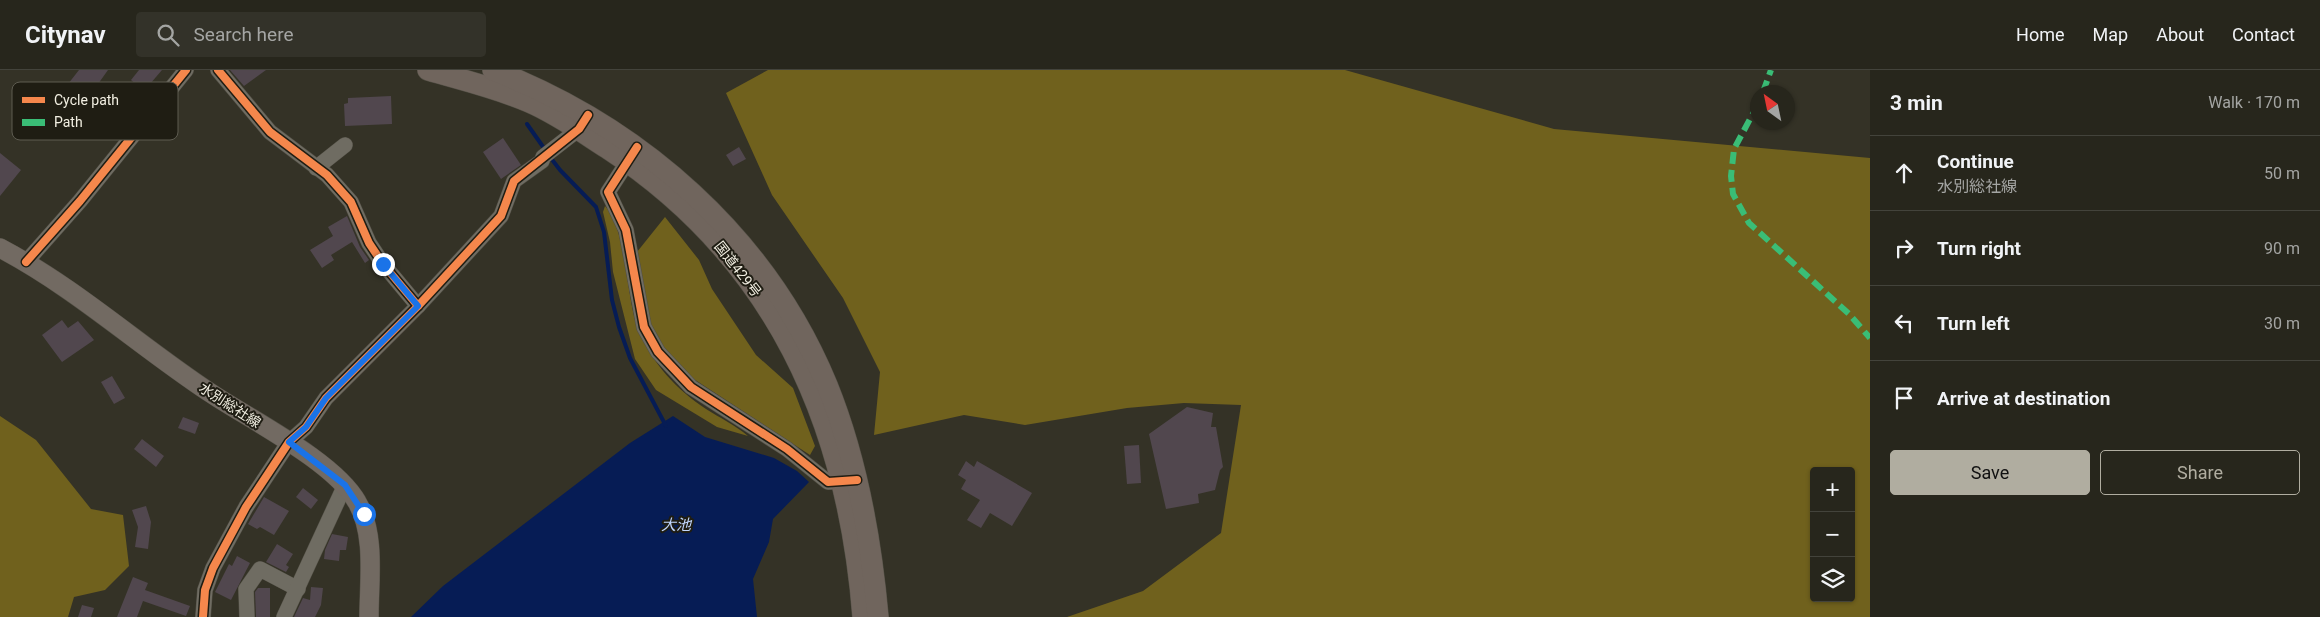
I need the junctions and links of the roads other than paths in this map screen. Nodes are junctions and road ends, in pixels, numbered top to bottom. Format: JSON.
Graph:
{"nodes":[{"id":1,"x":186,"y":70,"type":"edge"},
{"id":2,"x":218,"y":70,"type":"edge"},
{"id":3,"x":428,"y":70,"type":"edge"},
{"id":4,"x":493,"y":70,"type":"edge"},
{"id":5,"x":176,"y":82,"type":"edge"},
{"id":6,"x":518,"y":82,"type":"edge"},
{"id":7,"x":583,"y":122,"type":"junction"},
{"id":8,"x":130,"y":140,"type":"edge"},
{"id":9,"x":345,"y":145,"type":"dead end"},
{"id":10,"x":632,"y":154,"type":"junction"},
{"id":11,"x":316,"y":168,"type":"junction"},
{"id":12,"x":0,"y":248,"type":"edge"},
{"id":13,"x":26,"y":262,"type":"junction"},
{"id":14,"x":418,"y":306,"type":"junction"},
{"id":15,"x":289,"y":442,"type":"junction"},
{"id":16,"x":850,"y":481,"type":"junction"},
{"id":17,"x":345,"y":485,"type":"junction"},
{"id":18,"x":298,"y":589,"type":"junction"},
{"id":19,"x":203,"y":617,"type":"edge"},
{"id":20,"x":247,"y":617,"type":"edge"},
{"id":21,"x":284,"y":617,"type":"edge"},
{"id":22,"x":369,"y":617,"type":"edge"},
{"id":23,"x":863,"y":617,"type":"edge"},
{"id":24,"x":878,"y":617,"type":"edge"}],
"edges":[{"from":1,"to":5,"type":"street"},
{"from":2,"to":11,"type":"street"},
{"from":3,"to":6,"type":"highway","name":"国道429号"},
{"from":4,"to":6,"type":"highway","name":"国道429号"},
{"from":6,"to":7,"type":"highway","name":"国道429号"},
{"from":7,"to":10,"type":"highway","name":"国道429号"},
{"from":7,"to":14,"type":"street"},
{"from":8,"to":13,"type":"street"},
{"from":9,"to":11,"type":"street"},
{"from":10,"to":16,"type":"highway","name":"国道429号"},
{"from":10,"to":16,"type":"street"},
{"from":11,"to":14,"type":"street"},
{"from":12,"to":13,"type":"main road","name":"水別総社線"},
{"from":13,"to":15,"type":"main road","name":"水別総社線"},
{"from":14,"to":15,"type":"street"},
{"from":15,"to":17,"type":"main road","name":"水別総社線"},
{"from":15,"to":19,"type":"street"},
{"from":16,"to":23,"type":"highway","name":"国道429号"},
{"from":16,"to":24,"type":"highway","name":"国道429号"},
{"from":17,"to":18,"type":"street"},
{"from":17,"to":22,"type":"main road","name":"水別総社線"},
{"from":18,"to":20,"type":"street"},
{"from":18,"to":21,"type":"street"}]}
